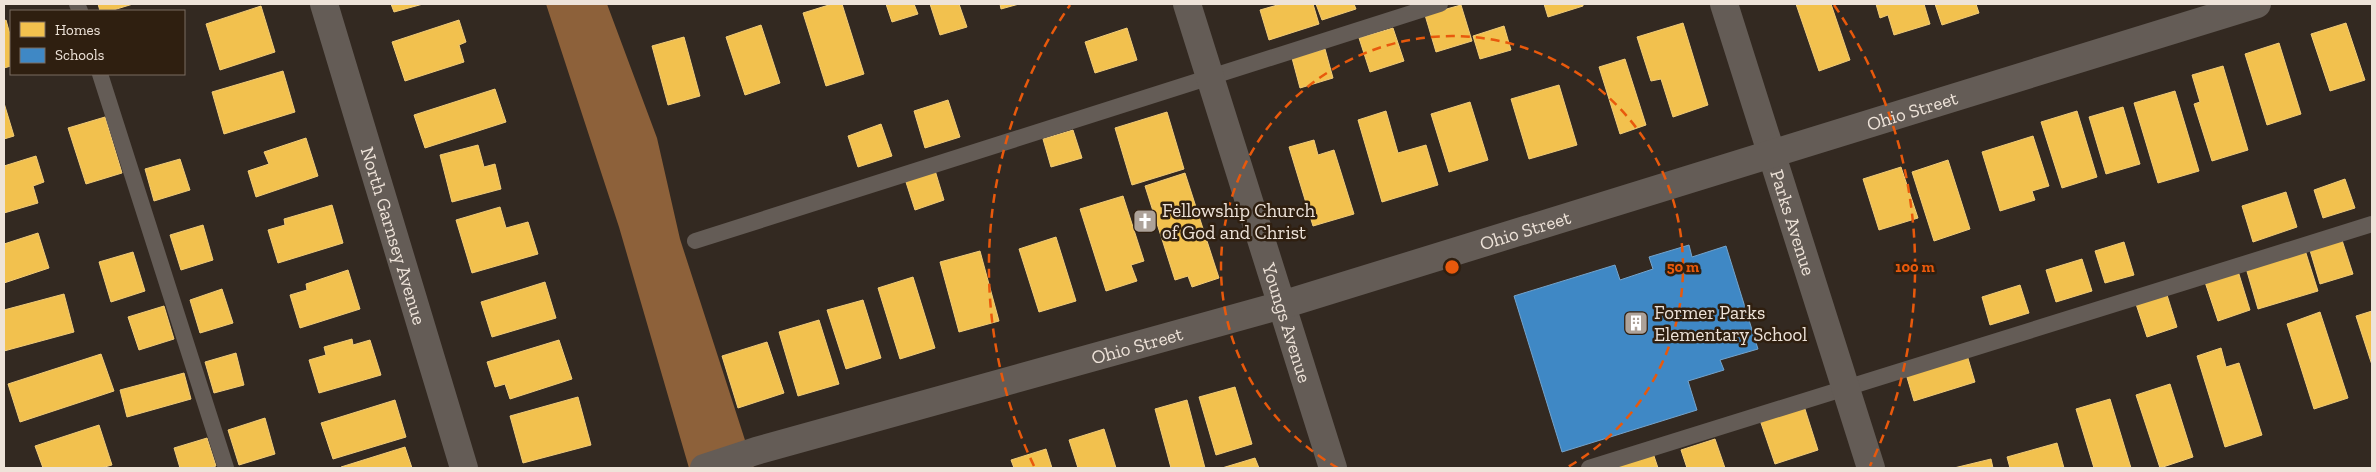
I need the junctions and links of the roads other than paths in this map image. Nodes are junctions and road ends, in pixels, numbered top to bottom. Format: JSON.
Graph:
{"nodes":[{"id":1,"x":324,"y":4,"type":"edge"},
{"id":2,"x":1186,"y":4,"type":"edge"},
{"id":3,"x":1440,"y":4,"type":"edge"},
{"id":4,"x":1724,"y":4,"type":"edge"},
{"id":5,"x":2257,"y":4,"type":"edge"},
{"id":6,"x":100,"y":75,"type":"edge"},
{"id":7,"x":1210,"y":78,"type":"junction"},
{"id":8,"x":1771,"y":154,"type":"junction"},
{"id":9,"x":2372,"y":224,"type":"edge"},
{"id":10,"x":695,"y":241,"type":"dead end"},
{"id":11,"x":1282,"y":305,"type":"junction"},
{"id":12,"x":1845,"y":388,"type":"junction"},
{"id":13,"x":226,"y":468,"type":"edge"},
{"id":14,"x":464,"y":468,"type":"edge"},
{"id":15,"x":704,"y":468,"type":"edge"},
{"id":16,"x":1333,"y":468,"type":"edge"},
{"id":17,"x":1588,"y":468,"type":"edge"},
{"id":18,"x":1871,"y":468,"type":"edge"}],
"edges":[{"from":1,"to":14,"type":"street","name":"North Garnsey Avenue"},
{"from":2,"to":7,"type":"street","name":"Youngs Avenue"},
{"from":3,"to":7,"type":"lane"},
{"from":4,"to":8,"type":"street","name":"Parks Avenue"},
{"from":5,"to":8,"type":"street","name":"Ohio Street"},
{"from":6,"to":13,"type":"lane"},
{"from":7,"to":10,"type":"lane"},
{"from":7,"to":11,"type":"street","name":"Youngs Avenue"},
{"from":8,"to":11,"type":"street","name":"Ohio Street"},
{"from":8,"to":12,"type":"street","name":"Parks Avenue"},
{"from":9,"to":12,"type":"lane"},
{"from":11,"to":15,"type":"street","name":"Ohio Street"},
{"from":11,"to":16,"type":"street","name":"Youngs Avenue"},
{"from":12,"to":17,"type":"lane"},
{"from":12,"to":18,"type":"street","name":"Parks Avenue"}]}
